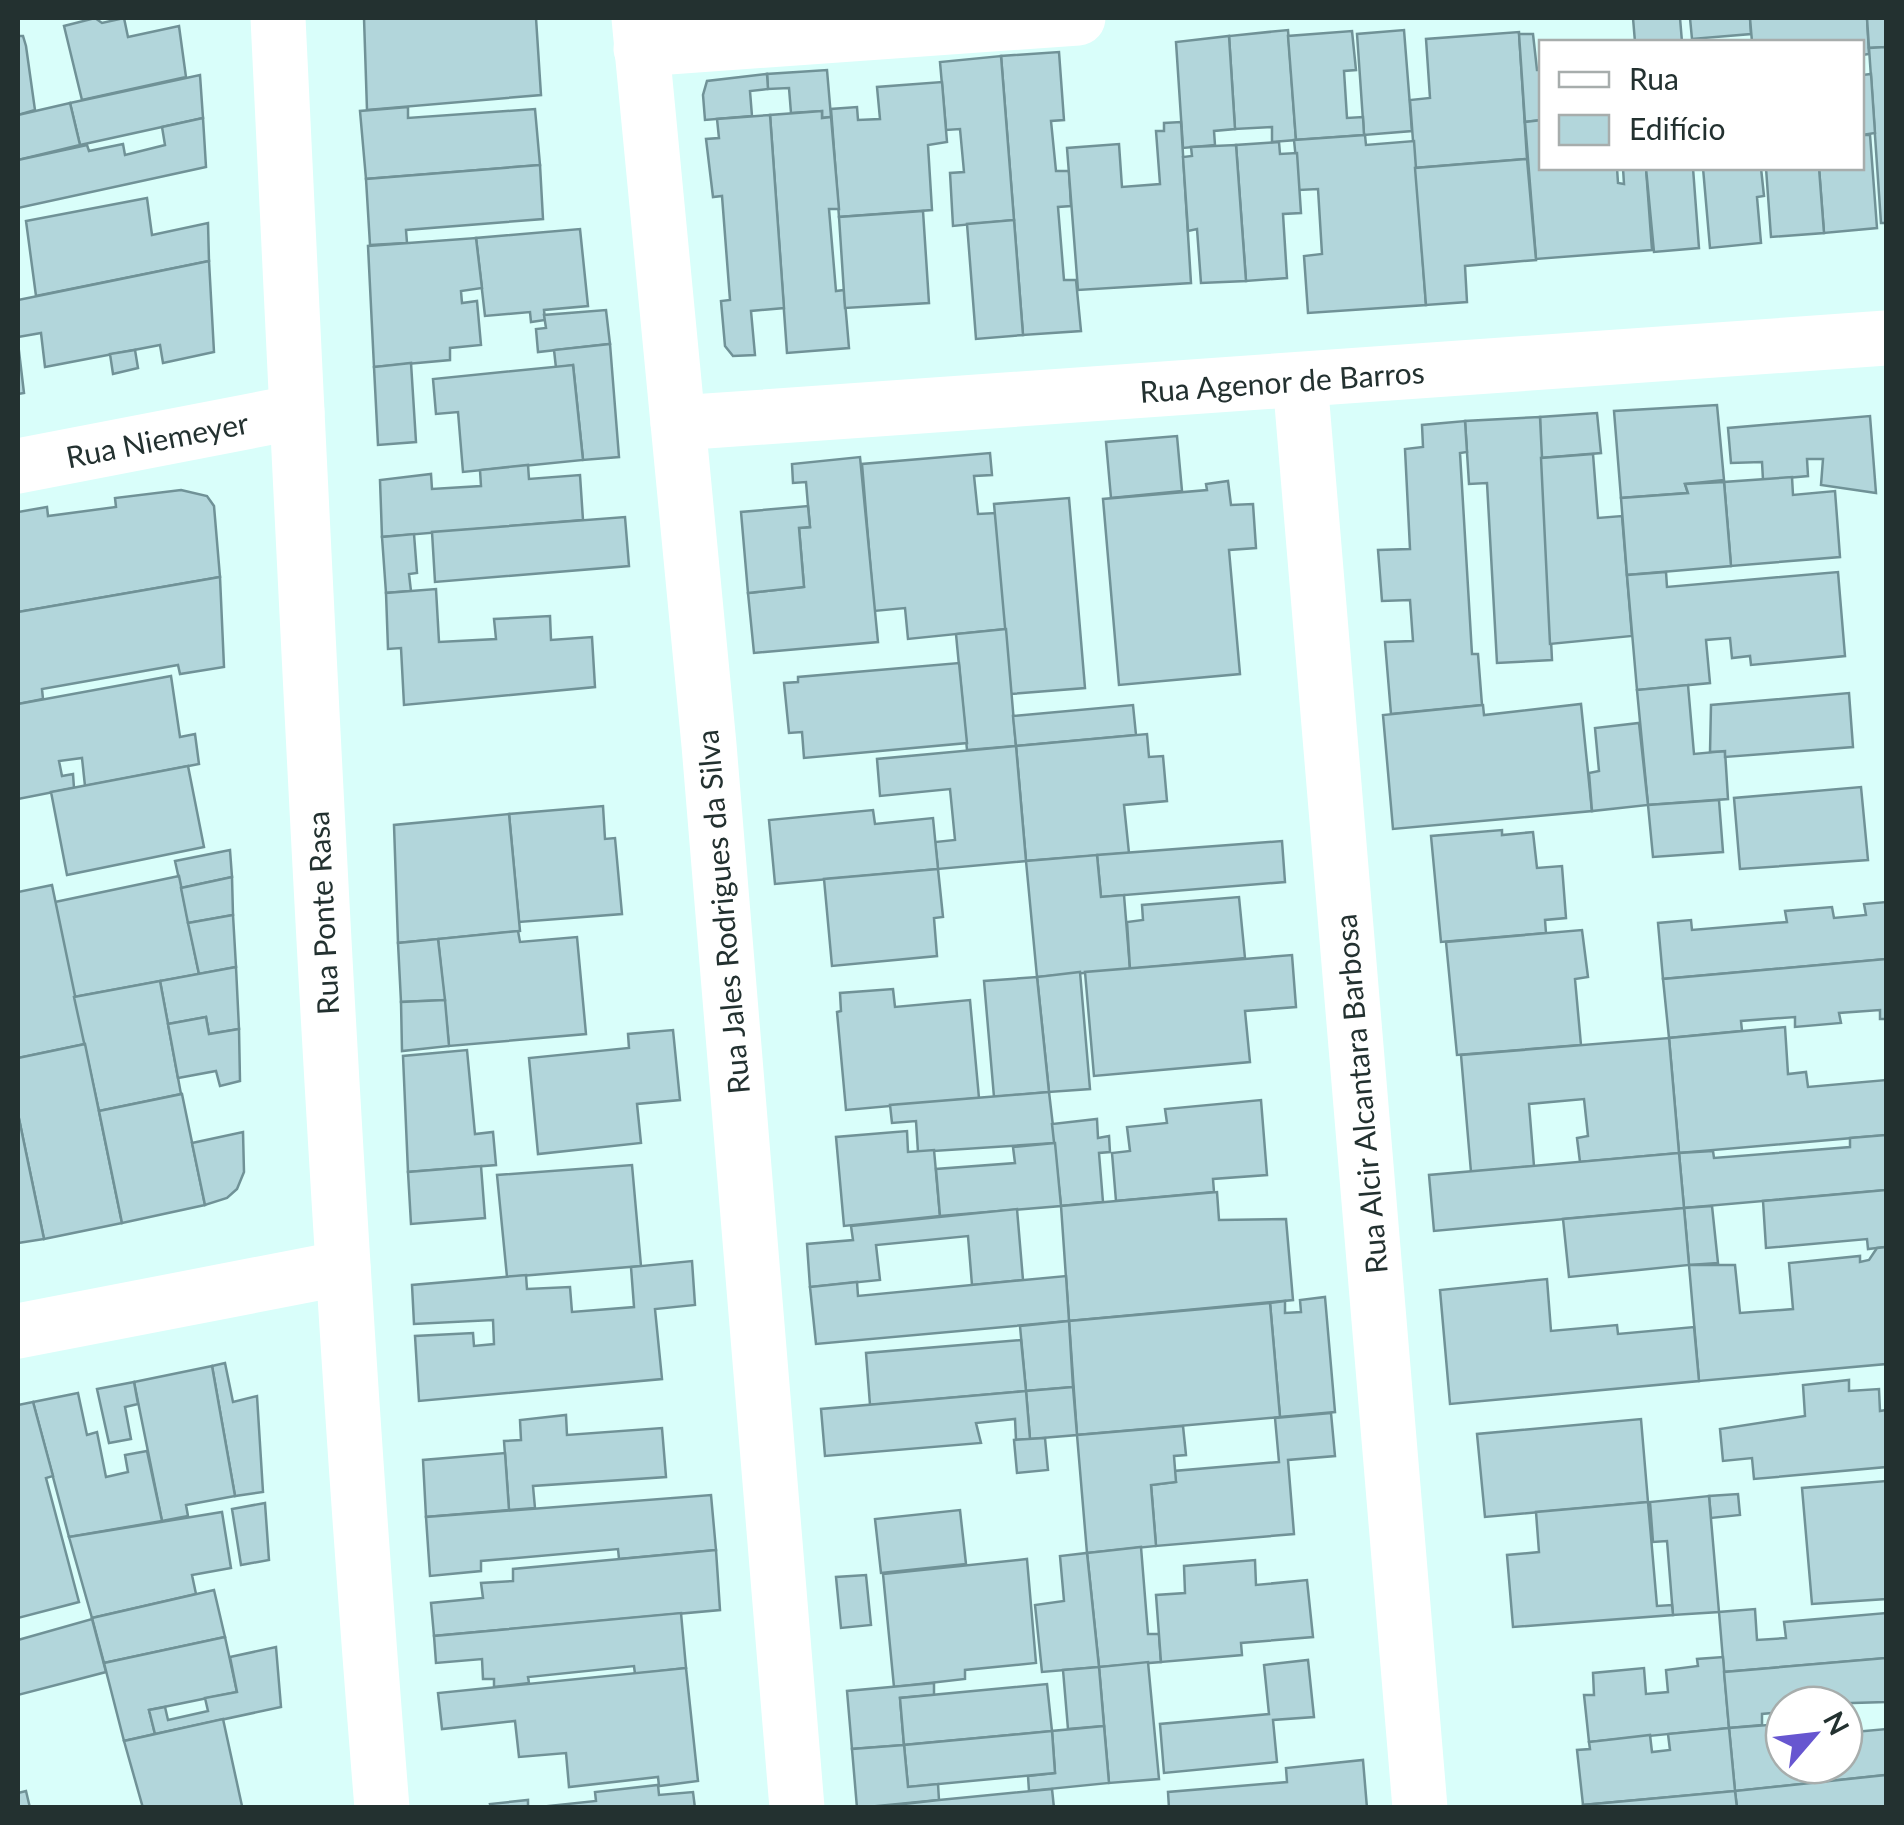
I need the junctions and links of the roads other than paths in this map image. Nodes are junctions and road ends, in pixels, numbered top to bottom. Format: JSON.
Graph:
{"nodes":[{"id":1,"x":278,"y":18,"type":"edge"},
{"id":2,"x":1078,"y":18,"type":"edge"},
{"id":3,"x":640,"y":33,"type":"edge"},
{"id":4,"x":1886,"y":338,"type":"edge"},
{"id":5,"x":1300,"y":380,"type":"junction"},
{"id":6,"x":297,"y":412,"type":"junction"},
{"id":7,"x":678,"y":423,"type":"junction"},
{"id":8,"x":18,"y":466,"type":"edge"},
{"id":9,"x":343,"y":1268,"type":"junction"},
{"id":10,"x":18,"y":1331,"type":"edge"},
{"id":11,"x":382,"y":1808,"type":"edge"},
{"id":12,"x":797,"y":1808,"type":"edge"},
{"id":13,"x":1420,"y":1808,"type":"edge"}],
"edges":[{"from":1,"to":6,"type":"street","name":"Rua Ponte Rasa"},
{"from":2,"to":3,"type":"street"},
{"from":3,"to":7,"type":"street","name":"Rua Jales Rodrigues da Silva"},
{"from":4,"to":5,"type":"street","name":"Rua Agenor de Barros"},
{"from":5,"to":7,"type":"street","name":"Rua Agenor de Barros"},
{"from":5,"to":13,"type":"street","name":"Rua Alcir Alcantara Barbosa"},
{"from":6,"to":8,"type":"street","name":"Rua Niemeyer"},
{"from":6,"to":9,"type":"street","name":"Rua Ponte Rasa"},
{"from":7,"to":12,"type":"street","name":"Rua Jales Rodrigues da Silva"},
{"from":9,"to":10,"type":"street"},
{"from":9,"to":11,"type":"street","name":"Rua Ponte Rasa"}]}
